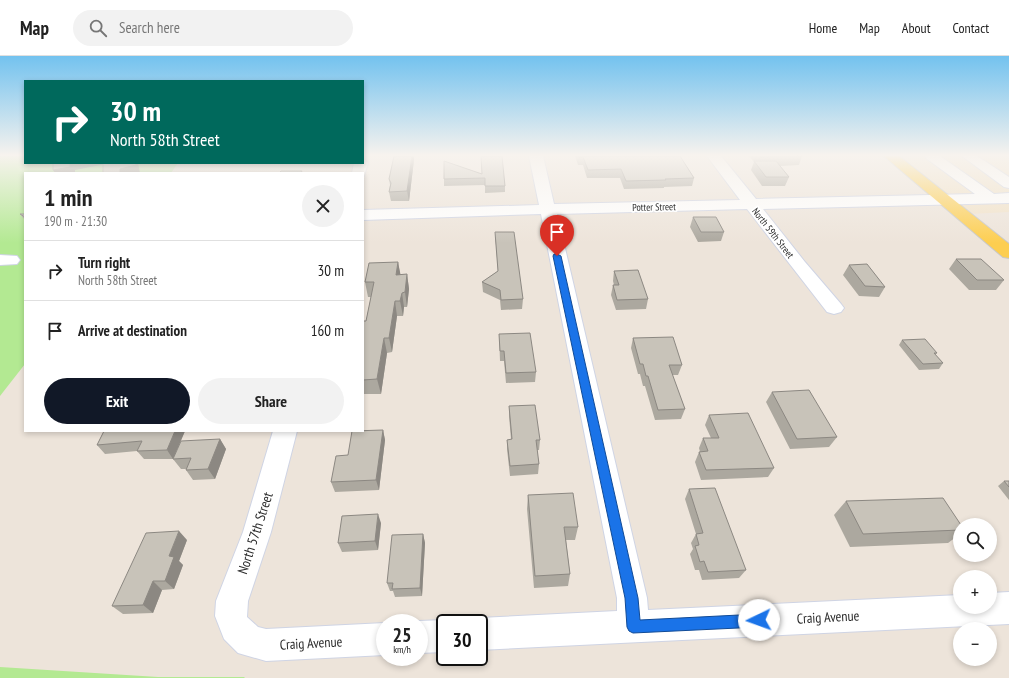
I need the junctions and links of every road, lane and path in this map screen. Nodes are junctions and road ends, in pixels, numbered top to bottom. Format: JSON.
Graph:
{"nodes":[{"id":1,"x":542,"y":185,"type":"edge"},
{"id":2,"x":736,"y":185,"type":"edge"},
{"id":3,"x":927,"y":185,"type":"edge"},
{"id":4,"x":971,"y":185,"type":"edge"},
{"id":5,"x":1009,"y":198,"type":"edge"},
{"id":6,"x":945,"y":200,"type":"junction"},
{"id":7,"x":991,"y":200,"type":"junction"},
{"id":8,"x":750,"y":204,"type":"junction"},
{"id":9,"x":547,"y":209,"type":"junction"},
{"id":10,"x":364,"y":216,"type":"edge"},
{"id":11,"x":1009,"y":253,"type":"edge"},
{"id":12,"x":834,"y":308,"type":"dead end"},
{"id":13,"x":285,"y":432,"type":"edge"},
{"id":14,"x":1009,"y":608,"type":"edge"},
{"id":15,"x":633,"y":627,"type":"junction"},
{"id":16,"x":240,"y":633,"type":"joint"},
{"id":17,"x":488,"y":634,"type":"edge"},
{"id":18,"x":376,"y":639,"type":"edge"}],
"edges":[{"from":1,"to":9,"type":"street"},
{"from":2,"to":8,"type":"street","name":"North 59th Street"},
{"from":3,"to":6,"type":"main road"},
{"from":4,"to":7,"type":"street"},
{"from":5,"to":7,"type":"street","name":"Potter Street"},
{"from":6,"to":7,"type":"street","name":"Potter Street"},
{"from":6,"to":8,"type":"street","name":"Potter Street"},
{"from":6,"to":11,"type":"main road"},
{"from":8,"to":9,"type":"street","name":"Potter Street"},
{"from":8,"to":12,"type":"street","name":"North 59th Street"},
{"from":9,"to":10,"type":"street","name":"Potter Street"},
{"from":9,"to":15,"type":"street"},
{"from":13,"to":16,"type":"street","name":"North 57th Street"},
{"from":14,"to":15,"type":"street","name":"Craig Avenue"},
{"from":15,"to":17,"type":"street","name":"Craig Avenue"},
{"from":16,"to":18,"type":"street","name":"Craig Avenue"}]}
